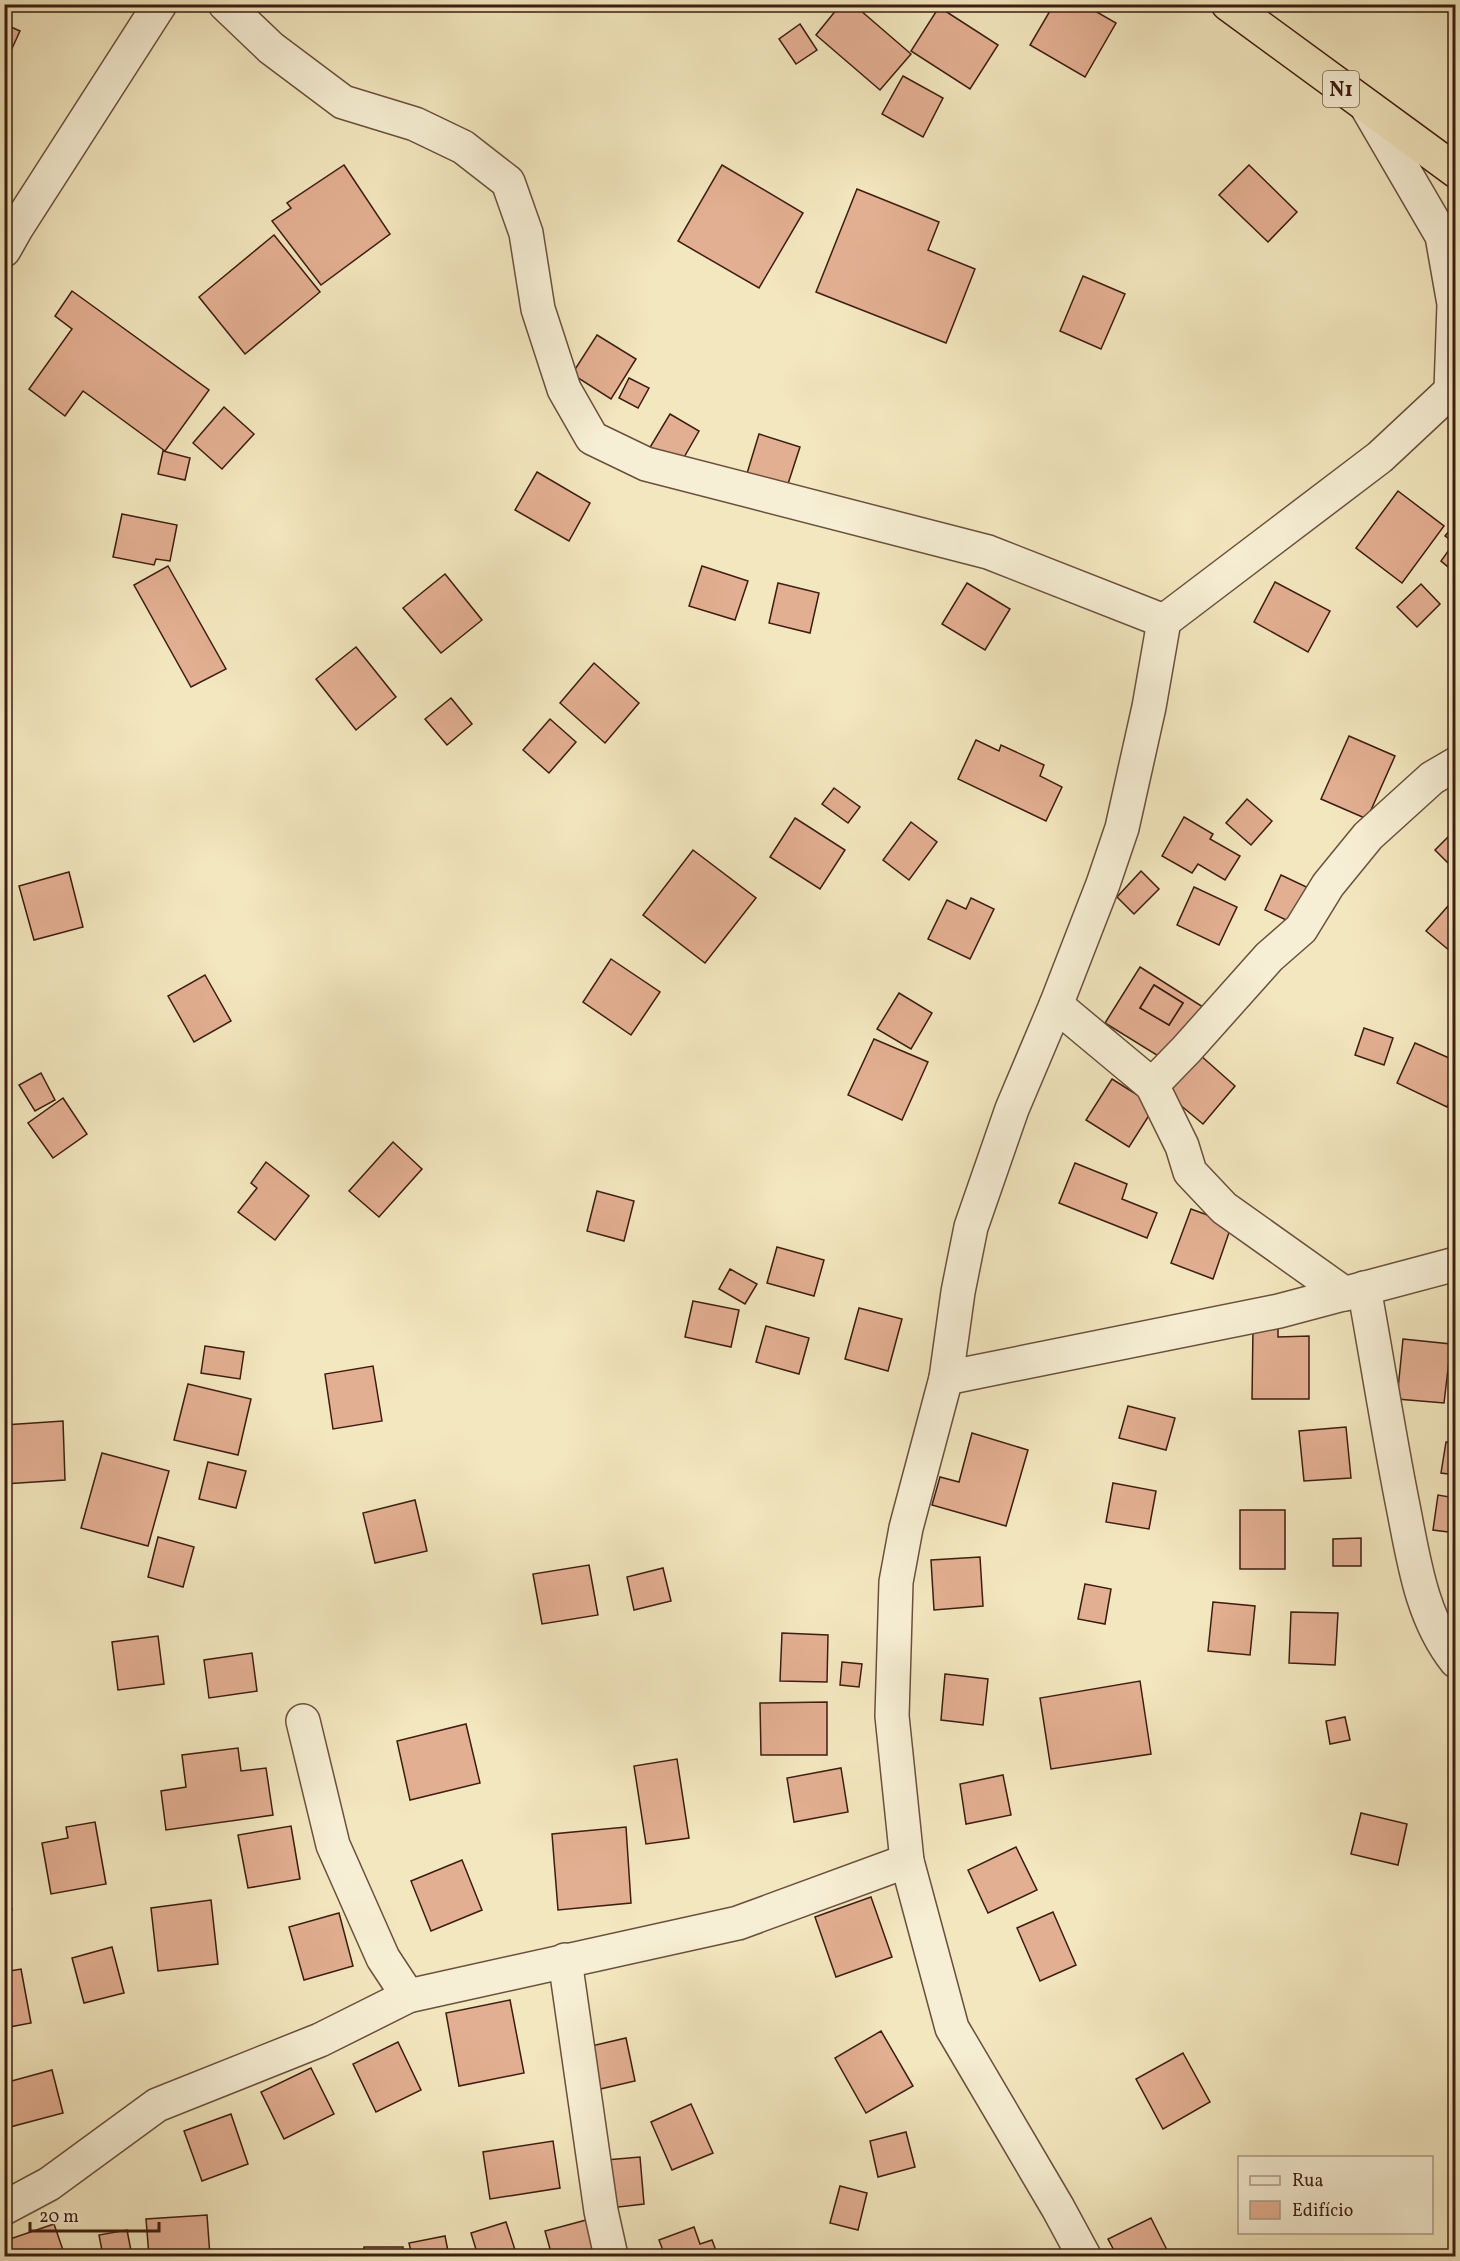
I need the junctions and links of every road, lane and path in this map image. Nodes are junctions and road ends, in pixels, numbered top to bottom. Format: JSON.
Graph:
{"nodes":[{"id":1,"x":160,"y":4,"type":"edge"},
{"id":2,"x":225,"y":4,"type":"edge"},
{"id":3,"x":1228,"y":4,"type":"edge"},
{"id":4,"x":1368,"y":109,"type":"junction"},
{"id":5,"x":1455,"y":171,"type":"edge"},
{"id":6,"x":4,"y":250,"type":"edge"},
{"id":7,"x":1453,"y":388,"type":"edge"},
{"id":8,"x":1164,"y":621,"type":"junction"},
{"id":9,"x":1455,"y":764,"type":"edge"},
{"id":10,"x":1056,"y":1005,"type":"junction"},
{"id":11,"x":1152,"y":1085,"type":"junction"},
{"id":12,"x":1455,"y":1264,"type":"edge"},
{"id":13,"x":1355,"y":1291,"type":"junction"},
{"id":14,"x":946,"y":1378,"type":"junction"},
{"id":15,"x":1455,"y":1661,"type":"edge"},
{"id":16,"x":303,"y":1721,"type":"dead end"},
{"id":17,"x":907,"y":1861,"type":"junction"},
{"id":18,"x":565,"y":1960,"type":"junction"},
{"id":19,"x":408,"y":1996,"type":"junction"},
{"id":20,"x":4,"y":2208,"type":"edge"},
{"id":21,"x":611,"y":2256,"type":"edge"},
{"id":22,"x":1084,"y":2256,"type":"edge"}],
"edges":[{"from":1,"to":6,"type":"street"},
{"from":2,"to":8,"type":"street"},
{"from":3,"to":4,"type":"highway","number":"N1"},
{"from":4,"to":5,"type":"highway","number":"N1"},
{"from":4,"to":7,"type":"street"},
{"from":7,"to":8,"type":"street"},
{"from":8,"to":10,"type":"street"},
{"from":9,"to":11,"type":"street"},
{"from":10,"to":11,"type":"street"},
{"from":10,"to":14,"type":"street"},
{"from":11,"to":13,"type":"street"},
{"from":12,"to":13,"type":"street"},
{"from":13,"to":14,"type":"street"},
{"from":13,"to":15,"type":"street"},
{"from":14,"to":17,"type":"street"},
{"from":16,"to":19,"type":"street"},
{"from":17,"to":18,"type":"street"},
{"from":17,"to":22,"type":"street"},
{"from":18,"to":19,"type":"street"},
{"from":18,"to":21,"type":"street"},
{"from":19,"to":20,"type":"street"}]}
